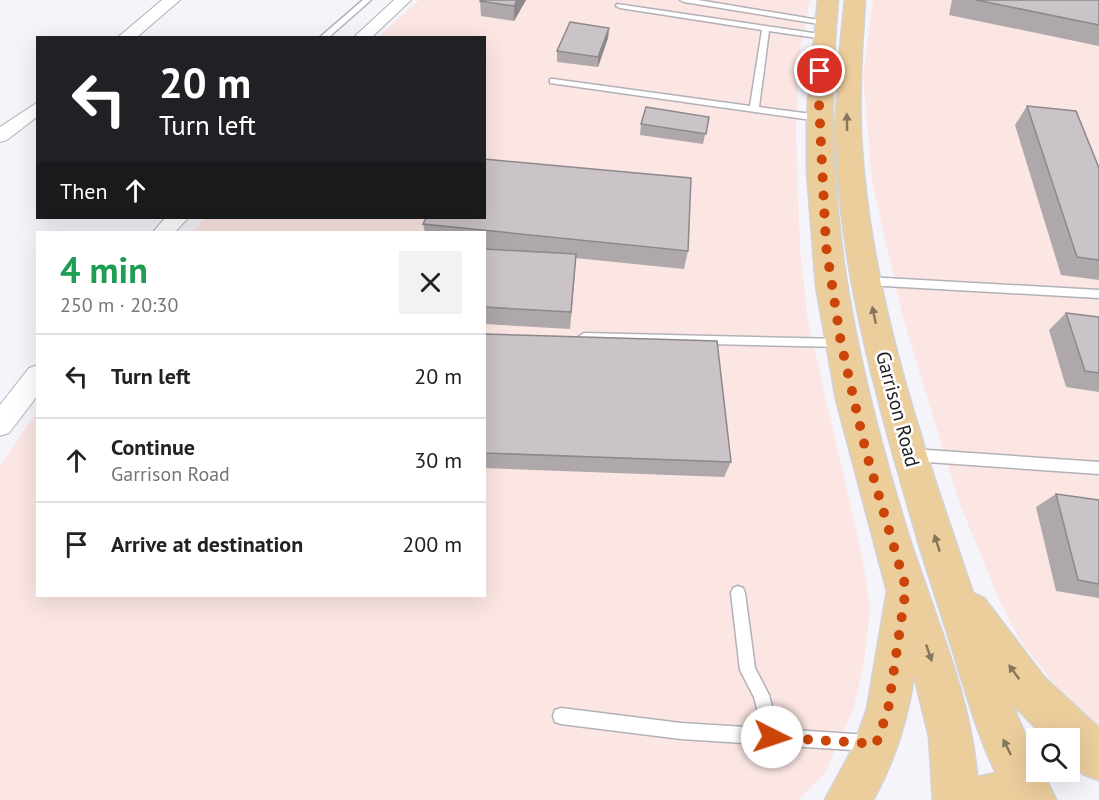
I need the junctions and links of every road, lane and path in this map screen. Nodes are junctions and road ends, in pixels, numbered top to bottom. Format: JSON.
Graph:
{"nodes":[{"id":1,"x":172,"y":0,"type":"edge"},
{"id":2,"x":367,"y":0,"type":"edge"},
{"id":3,"x":403,"y":0,"type":"edge"},
{"id":4,"x":684,"y":0,"type":"edge"},
{"id":5,"x":855,"y":0,"type":"edge"},
{"id":6,"x":620,"y":6,"type":"dead end"},
{"id":7,"x":826,"y":20,"type":"edge"},
{"id":8,"x":766,"y":28,"type":"junction"},
{"id":9,"x":127,"y":36,"type":"edge"},
{"id":10,"x":325,"y":36,"type":"edge"},
{"id":11,"x":363,"y":36,"type":"edge"},
{"id":12,"x":553,"y":81,"type":"dead end"},
{"id":13,"x":36,"y":108,"type":"edge"},
{"id":14,"x":754,"y":109,"type":"junction"},
{"id":15,"x":819,"y":118,"type":"junction"},
{"id":16,"x":0,"y":136,"type":"edge"},
{"id":17,"x":176,"y":219,"type":"edge"},
{"id":18,"x":164,"y":231,"type":"edge"},
{"id":19,"x":867,"y":281,"type":"junction"},
{"id":20,"x":1099,"y":294,"type":"edge"},
{"id":21,"x":568,"y":336,"type":"edge"},
{"id":22,"x":841,"y":343,"type":"junction"},
{"id":23,"x":36,"y":378,"type":"edge"},
{"id":24,"x":0,"y":425,"type":"edge"},
{"id":25,"x":909,"y":454,"type":"junction"},
{"id":26,"x":1099,"y":468,"type":"edge"},
{"id":27,"x":950,"y":584,"type":"junction"},
{"id":28,"x":906,"y":588,"type":"junction"},
{"id":29,"x":738,"y":593,"type":"dead end"},
{"id":30,"x":561,"y":716,"type":"dead end"},
{"id":31,"x":772,"y":737,"type":"junction"},
{"id":32,"x":876,"y":744,"type":"junction"},
{"id":33,"x":1099,"y":758,"type":"edge"},
{"id":34,"x":848,"y":800,"type":"edge"},
{"id":35,"x":956,"y":800,"type":"edge"},
{"id":36,"x":976,"y":800,"type":"edge"},
{"id":37,"x":1019,"y":800,"type":"edge"},
{"id":38,"x":1033,"y":800,"type":"edge"}],
"edges":[{"from":1,"to":9,"type":"street"},
{"from":2,"to":10,"type":"lane"},
{"from":3,"to":11,"type":"street"},
{"from":4,"to":7,"type":"lane"},
{"from":19,"to":5,"type":"main road","name":"Garrison Road","one_way":true},
{"from":6,"to":8,"type":"lane"},
{"from":7,"to":8,"type":"lane"},
{"from":7,"to":15,"type":"main road","name":"Garrison Road"},
{"from":8,"to":14,"type":"lane"},
{"from":12,"to":14,"type":"lane"},
{"from":13,"to":16,"type":"street"},
{"from":14,"to":15,"type":"lane"},
{"from":15,"to":22,"type":"main road","name":"Garrison Road"},
{"from":17,"to":18,"type":"street"},
{"from":19,"to":20,"type":"lane"},
{"from":25,"to":19,"type":"main road","name":"Garrison Road","one_way":true},
{"from":21,"to":22,"type":"lane"},
{"from":22,"to":28,"type":"main road","name":"Garrison Road"},
{"from":23,"to":24,"type":"street"},
{"from":25,"to":26,"type":"lane"},
{"from":27,"to":25,"type":"main road","name":"Garrison Road","one_way":true},
{"from":33,"to":27,"type":"main road","one_way":true},
{"from":38,"to":27,"type":"main road","name":"Garrison Road","one_way":true},
{"from":28,"to":32,"type":"main road"},
{"from":28,"to":35,"type":"main road","name":"Garrison Road","one_way":true},
{"from":29,"to":31,"type":"lane"},
{"from":30,"to":31,"type":"lane"},
{"from":31,"to":32,"type":"lane"},
{"from":32,"to":34,"type":"main road"},
{"from":36,"to":37,"type":"main road"}]}
